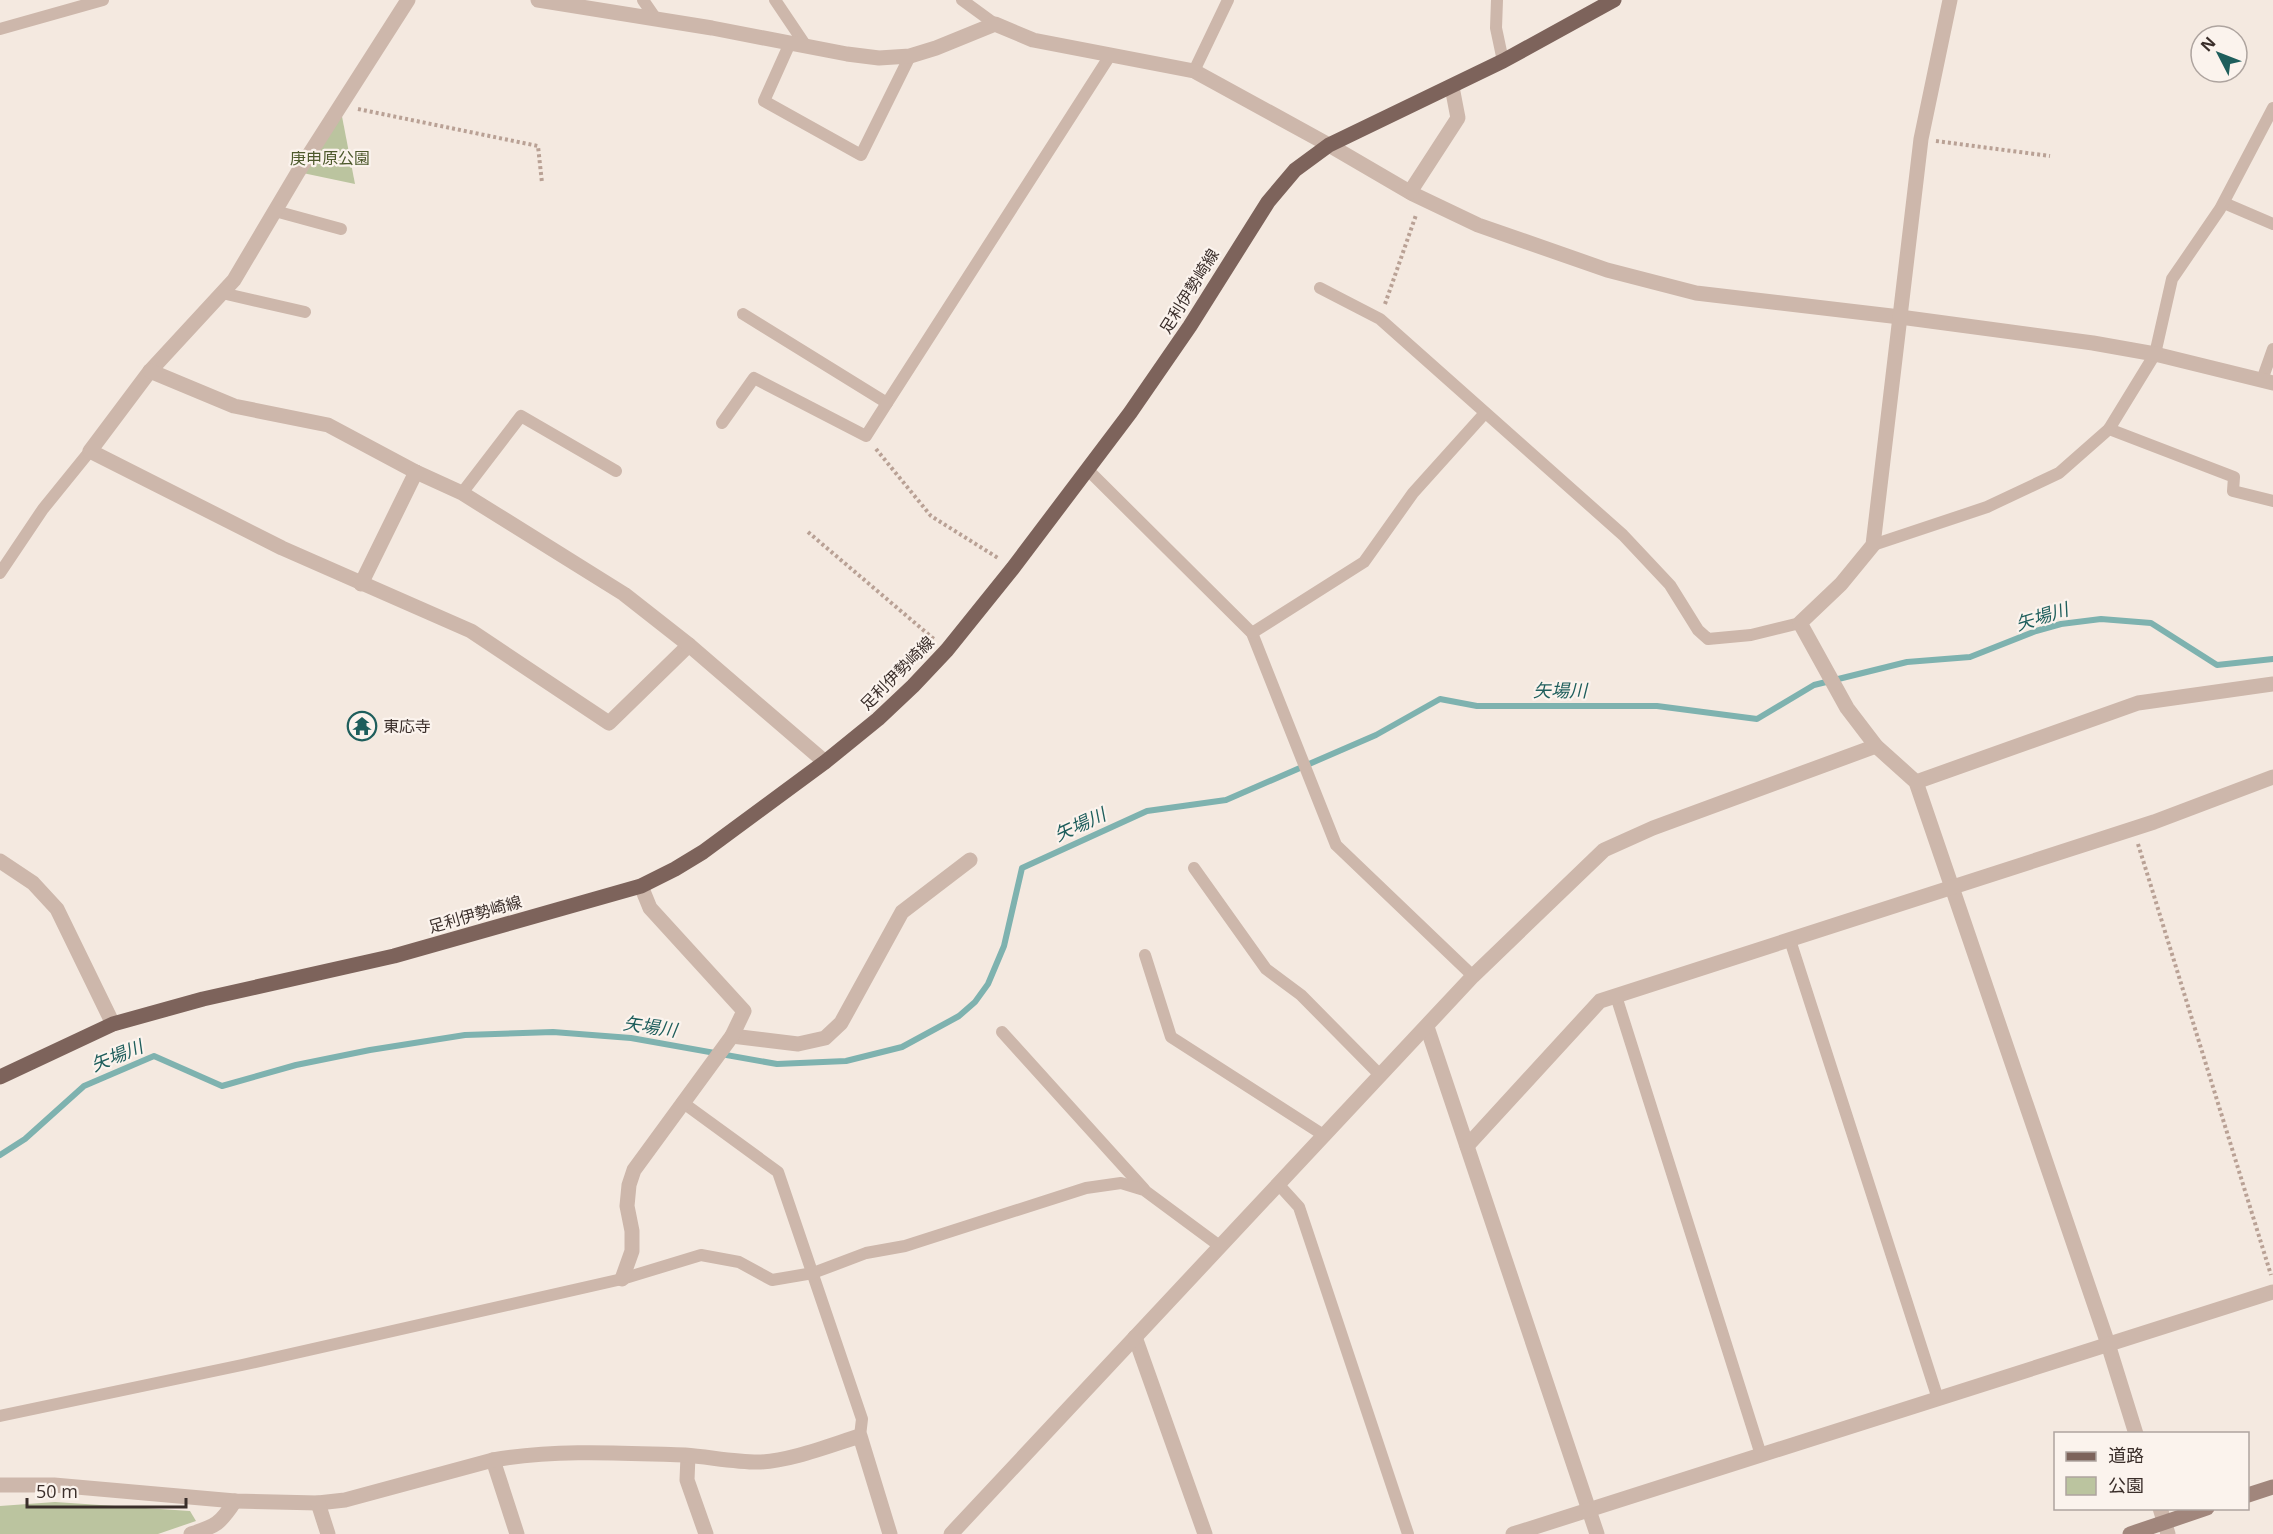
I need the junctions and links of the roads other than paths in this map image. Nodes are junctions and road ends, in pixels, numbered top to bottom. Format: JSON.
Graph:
{"nodes":[{"id":1,"x":103,"y":0,"type":"edge"},
{"id":2,"x":408,"y":0,"type":"edge"},
{"id":3,"x":538,"y":0,"type":"edge"},
{"id":4,"x":643,"y":0,"type":"edge"},
{"id":5,"x":775,"y":0,"type":"edge"},
{"id":6,"x":962,"y":0,"type":"edge"},
{"id":7,"x":1228,"y":0,"type":"edge"},
{"id":8,"x":1497,"y":0,"type":"edge"},
{"id":9,"x":1614,"y":0,"type":"edge"},
{"id":10,"x":1950,"y":0,"type":"edge"},
{"id":11,"x":656,"y":19,"type":"junction"},
{"id":12,"x":995,"y":24,"type":"junction"},
{"id":13,"x":0,"y":29,"type":"edge"},
{"id":14,"x":790,"y":43,"type":"junction"},
{"id":15,"x":806,"y":46,"type":"junction"},
{"id":16,"x":1111,"y":54,"type":"junction"},
{"id":17,"x":910,"y":56,"type":"junction"},
{"id":18,"x":1503,"y":61,"type":"junction"},
{"id":19,"x":1194,"y":71,"type":"junction"},
{"id":20,"x":1452,"y":87,"type":"junction"},
{"id":21,"x":2273,"y":108,"type":"edge"},
{"id":22,"x":1329,"y":145,"type":"junction"},
{"id":23,"x":1416,"y":195,"type":"junction"},
{"id":24,"x":2224,"y":203,"type":"junction"},
{"id":25,"x":275,"y":211,"type":"junction"},
{"id":26,"x":2273,"y":224,"type":"edge"},
{"id":27,"x":341,"y":229,"type":"dead end"},
{"id":28,"x":1320,"y":288,"type":"dead end"},
{"id":29,"x":222,"y":293,"type":"junction"},
{"id":30,"x":304,"y":312,"type":"dead end"},
{"id":31,"x":743,"y":314,"type":"dead end"},
{"id":32,"x":1900,"y":317,"type":"junction"},
{"id":33,"x":2273,"y":349,"type":"edge"},
{"id":34,"x":2155,"y":354,"type":"junction"},
{"id":35,"x":150,"y":370,"type":"junction"},
{"id":36,"x":2267,"y":382,"type":"edge"},
{"id":37,"x":887,"y":403,"type":"junction"},
{"id":38,"x":1485,"y":412,"type":"junction"},
{"id":39,"x":722,"y":423,"type":"dead end"},
{"id":40,"x":2109,"y":429,"type":"junction"},
{"id":41,"x":90,"y":451,"type":"junction"},
{"id":42,"x":1087,"y":469,"type":"junction"},
{"id":43,"x":616,"y":471,"type":"dead end"},
{"id":44,"x":416,"y":472,"type":"junction"},
{"id":45,"x":462,"y":493,"type":"junction"},
{"id":46,"x":2273,"y":501,"type":"edge"},
{"id":47,"x":1873,"y":545,"type":"junction"},
{"id":48,"x":0,"y":573,"type":"edge"},
{"id":49,"x":361,"y":584,"type":"junction"},
{"id":50,"x":1800,"y":623,"type":"junction"},
{"id":51,"x":1252,"y":633,"type":"junction"},
{"id":52,"x":689,"y":645,"type":"junction"},
{"id":53,"x":2273,"y":684,"type":"edge"},
{"id":54,"x":1876,"y":746,"type":"junction"},
{"id":55,"x":825,"y":762,"type":"junction"},
{"id":56,"x":2273,"y":777,"type":"edge"},
{"id":57,"x":1916,"y":782,"type":"junction"},
{"id":58,"x":970,"y":860,"type":"dead end"},
{"id":59,"x":0,"y":861,"type":"edge"},
{"id":60,"x":1194,"y":868,"type":"dead end"},
{"id":61,"x":641,"y":886,"type":"junction"},
{"id":62,"x":1953,"y":888,"type":"junction"},
{"id":63,"x":1790,"y":940,"type":"junction"},
{"id":64,"x":1145,"y":955,"type":"dead end"},
{"id":65,"x":1473,"y":976,"type":"junction"},
{"id":66,"x":1616,"y":996,"type":"junction"},
{"id":67,"x":113,"y":1024,"type":"junction"},
{"id":68,"x":1427,"y":1027,"type":"junction"},
{"id":69,"x":1002,"y":1032,"type":"dead end"},
{"id":70,"x":732,"y":1036,"type":"junction"},
{"id":71,"x":1381,"y":1076,"type":"junction"},
{"id":72,"x":0,"y":1077,"type":"edge"},
{"id":73,"x":682,"y":1102,"type":"junction"},
{"id":74,"x":1325,"y":1136,"type":"junction"},
{"id":75,"x":1467,"y":1146,"type":"junction"},
{"id":76,"x":1279,"y":1185,"type":"junction"},
{"id":77,"x":1144,"y":1190,"type":"junction"},
{"id":78,"x":1221,"y":1246,"type":"junction"},
{"id":79,"x":813,"y":1273,"type":"junction"},
{"id":80,"x":622,"y":1279,"type":"junction"},
{"id":81,"x":2273,"y":1292,"type":"edge"},
{"id":82,"x":1136,"y":1337,"type":"junction"},
{"id":83,"x":2108,"y":1344,"type":"junction"},
{"id":84,"x":1938,"y":1398,"type":"junction"},
{"id":85,"x":0,"y":1416,"type":"edge"},
{"id":86,"x":2135,"y":1432,"type":"edge"},
{"id":87,"x":860,"y":1436,"type":"junction"},
{"id":88,"x":1761,"y":1455,"type":"junction"},
{"id":89,"x":688,"y":1456,"type":"junction"},
{"id":90,"x":493,"y":1460,"type":"junction"},
{"id":91,"x":0,"y":1485,"type":"edge"},
{"id":92,"x":2273,"y":1486,"type":"edge"},
{"id":93,"x":2249,"y":1494,"type":"edge"},
{"id":94,"x":235,"y":1501,"type":"junction"},
{"id":95,"x":318,"y":1503,"type":"junction"},
{"id":96,"x":1589,"y":1509,"type":"junction"},
{"id":97,"x":2204,"y":1510,"type":"edge"},
{"id":98,"x":2164,"y":1522,"type":"edge"},
{"id":99,"x":191,"y":1534,"type":"edge"},
{"id":100,"x":328,"y":1534,"type":"edge"},
{"id":101,"x":517,"y":1534,"type":"edge"},
{"id":102,"x":706,"y":1534,"type":"edge"},
{"id":103,"x":890,"y":1534,"type":"edge"},
{"id":104,"x":951,"y":1534,"type":"edge"},
{"id":105,"x":1205,"y":1534,"type":"edge"},
{"id":106,"x":1408,"y":1534,"type":"edge"},
{"id":107,"x":1513,"y":1534,"type":"edge"},
{"id":108,"x":1597,"y":1534,"type":"edge"},
{"id":109,"x":2130,"y":1534,"type":"edge"}],
"edges":[{"from":1,"to":13,"type":"lane"},
{"from":2,"to":25,"type":"street"},
{"from":3,"to":11,"type":"street"},
{"from":4,"to":11,"type":"lane"},
{"from":5,"to":15,"type":"lane"},
{"from":6,"to":12,"type":"lane"},
{"from":7,"to":19,"type":"lane"},
{"from":8,"to":18,"type":"lane"},
{"from":9,"to":18,"type":"main road","name":"足利伊勢崎線"},
{"from":10,"to":32,"type":"street"},
{"from":11,"to":14,"type":"street"},
{"from":12,"to":16,"type":"street"},
{"from":12,"to":17,"type":"street"},
{"from":14,"to":15,"type":"street"},
{"from":14,"to":17,"type":"lane"},
{"from":15,"to":17,"type":"street"},
{"from":16,"to":19,"type":"street"},
{"from":16,"to":37,"type":"lane"},
{"from":18,"to":20,"type":"main road","name":"足利伊勢崎線"},
{"from":19,"to":22,"type":"street"},
{"from":20,"to":22,"type":"main road","name":"足利伊勢崎線"},
{"from":20,"to":23,"type":"street"},
{"from":21,"to":24,"type":"lane"},
{"from":22,"to":23,"type":"street"},
{"from":22,"to":42,"type":"main road","name":"足利伊勢崎線"},
{"from":23,"to":32,"type":"street"},
{"from":24,"to":26,"type":"lane"},
{"from":24,"to":34,"type":"lane"},
{"from":25,"to":27,"type":"lane"},
{"from":25,"to":29,"type":"street"},
{"from":28,"to":38,"type":"lane"},
{"from":29,"to":30,"type":"lane"},
{"from":29,"to":35,"type":"street"},
{"from":31,"to":37,"type":"lane"},
{"from":32,"to":34,"type":"street"},
{"from":32,"to":47,"type":"street"},
{"from":33,"to":36,"type":"lane"},
{"from":34,"to":36,"type":"street"},
{"from":34,"to":40,"type":"lane"},
{"from":35,"to":41,"type":"street"},
{"from":35,"to":44,"type":"street"},
{"from":37,"to":39,"type":"lane"},
{"from":38,"to":50,"type":"lane"},
{"from":38,"to":51,"type":"lane"},
{"from":40,"to":46,"type":"lane"},
{"from":40,"to":47,"type":"lane"},
{"from":41,"to":48,"type":"lane"},
{"from":41,"to":49,"type":"street"},
{"from":42,"to":51,"type":"lane"},
{"from":42,"to":55,"type":"main road","name":"足利伊勢崎線"},
{"from":43,"to":45,"type":"lane"},
{"from":44,"to":45,"type":"street"},
{"from":44,"to":49,"type":"street"},
{"from":45,"to":52,"type":"street"},
{"from":47,"to":50,"type":"street"},
{"from":49,"to":52,"type":"street"},
{"from":50,"to":54,"type":"street"},
{"from":51,"to":65,"type":"lane"},
{"from":52,"to":55,"type":"street"},
{"from":53,"to":57,"type":"street"},
{"from":54,"to":57,"type":"street"},
{"from":54,"to":65,"type":"street"},
{"from":55,"to":61,"type":"main road","name":"足利伊勢崎線"},
{"from":56,"to":62,"type":"street"},
{"from":57,"to":62,"type":"street"},
{"from":58,"to":70,"type":"street"},
{"from":59,"to":67,"type":"street"},
{"from":60,"to":71,"type":"lane"},
{"from":61,"to":67,"type":"main road","name":"足利伊勢崎線"},
{"from":61,"to":70,"type":"street"},
{"from":62,"to":63,"type":"street"},
{"from":62,"to":83,"type":"street"},
{"from":63,"to":66,"type":"street"},
{"from":63,"to":84,"type":"lane"},
{"from":64,"to":74,"type":"lane"},
{"from":65,"to":68,"type":"street"},
{"from":66,"to":75,"type":"street"},
{"from":66,"to":88,"type":"lane"},
{"from":67,"to":72,"type":"main road","name":"足利伊勢崎線"},
{"from":68,"to":71,"type":"street"},
{"from":68,"to":75,"type":"street"},
{"from":69,"to":77,"type":"lane"},
{"from":70,"to":73,"type":"street"},
{"from":71,"to":74,"type":"street"},
{"from":73,"to":79,"type":"lane"},
{"from":73,"to":80,"type":"street"},
{"from":74,"to":76,"type":"street"},
{"from":75,"to":96,"type":"street"},
{"from":76,"to":78,"type":"street"},
{"from":76,"to":106,"type":"lane"},
{"from":77,"to":78,"type":"lane"},
{"from":77,"to":79,"type":"lane"},
{"from":78,"to":82,"type":"street"},
{"from":79,"to":80,"type":"lane"},
{"from":79,"to":87,"type":"lane"},
{"from":80,"to":85,"type":"lane"},
{"from":81,"to":83,"type":"street"},
{"from":82,"to":104,"type":"street"},
{"from":82,"to":105,"type":"street"},
{"from":83,"to":84,"type":"street"},
{"from":83,"to":86,"type":"street"},
{"from":84,"to":88,"type":"street"},
{"from":87,"to":89,"type":"street"},
{"from":87,"to":103,"type":"street"},
{"from":88,"to":96,"type":"street"},
{"from":89,"to":90,"type":"street"},
{"from":89,"to":102,"type":"street"},
{"from":90,"to":95,"type":"street"},
{"from":90,"to":101,"type":"street"},
{"from":91,"to":94,"type":"street"},
{"from":92,"to":93,"type":"street"},
{"from":94,"to":95,"type":"street"},
{"from":94,"to":99,"type":"street"},
{"from":95,"to":100,"type":"street"},
{"from":96,"to":107,"type":"street"},
{"from":96,"to":108,"type":"street"},
{"from":97,"to":98,"type":"street"},
{"from":98,"to":109,"type":"street"}]}
